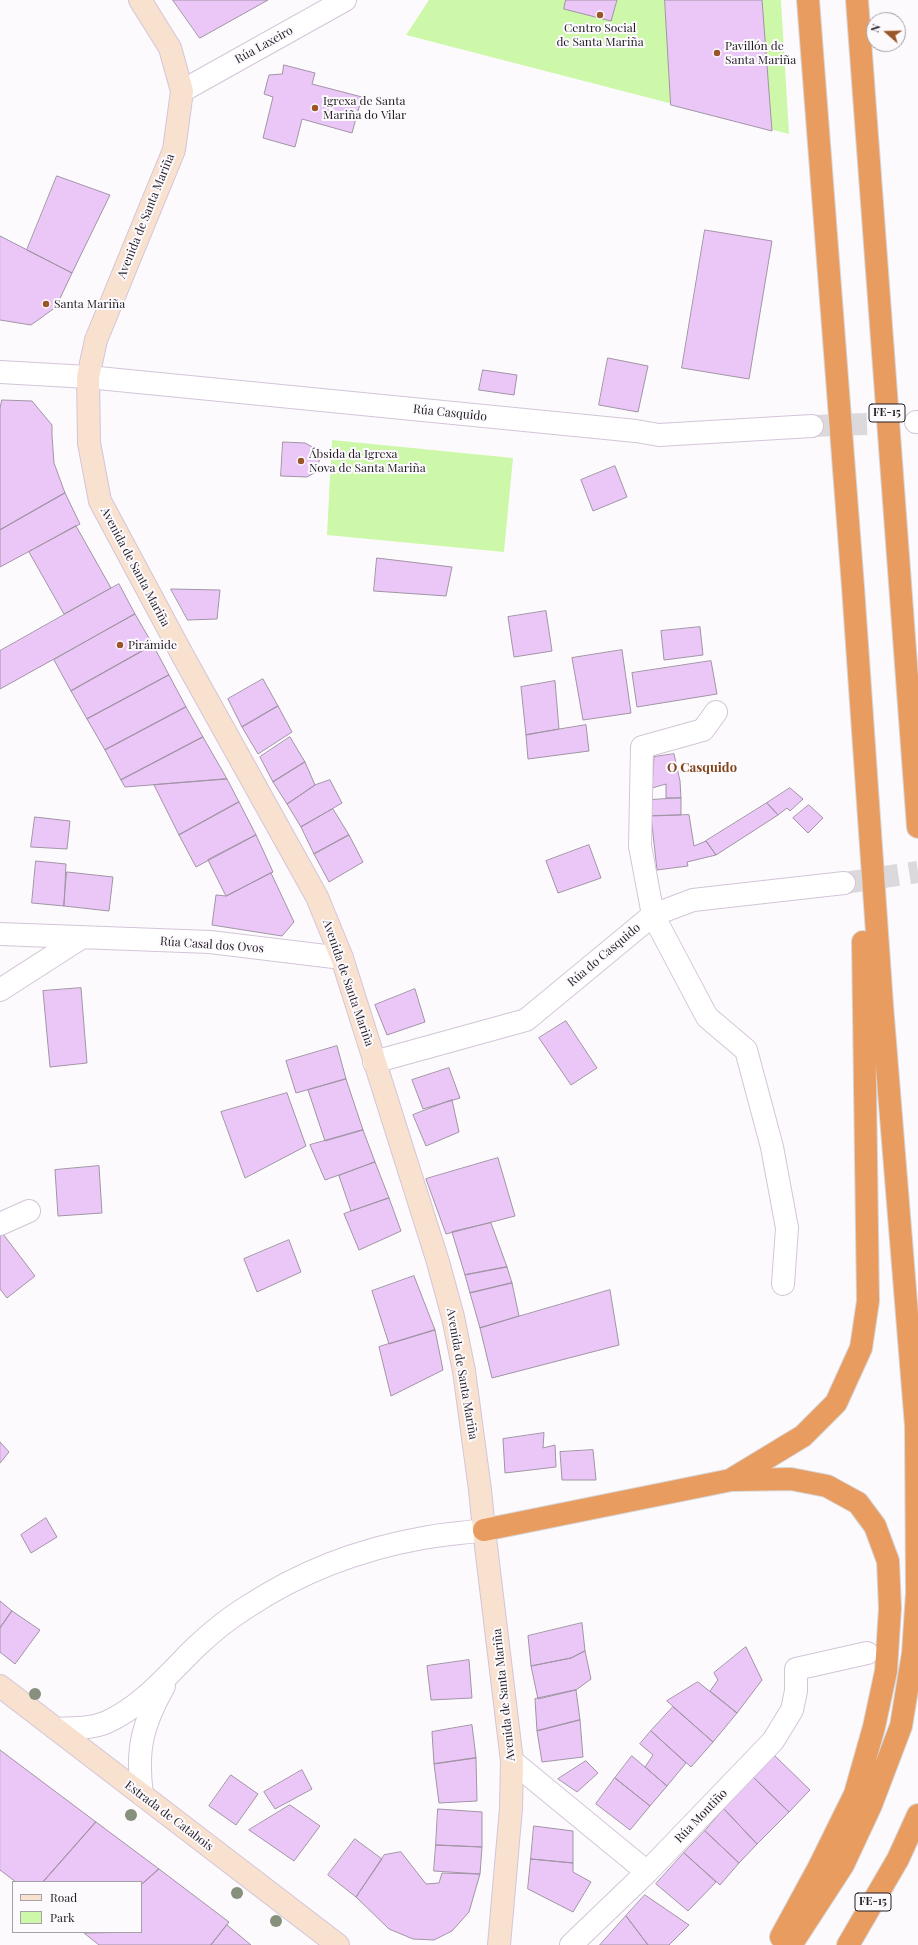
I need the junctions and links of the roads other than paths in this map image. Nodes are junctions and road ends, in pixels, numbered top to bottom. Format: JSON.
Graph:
{"nodes":[{"id":1,"x":140,"y":0,"type":"edge"},
{"id":2,"x":345,"y":0,"type":"edge"},
{"id":3,"x":808,"y":0,"type":"edge"},
{"id":4,"x":857,"y":0,"type":"edge"},
{"id":5,"x":182,"y":91,"type":"junction"},
{"id":6,"x":0,"y":372,"type":"edge"},
{"id":7,"x":88,"y":377,"type":"junction"},
{"id":8,"x":812,"y":426,"type":"tunnel mouth"},
{"id":9,"x":716,"y":712,"type":"dead end"},
{"id":10,"x":867,"y":799,"type":"junction"},
{"id":11,"x":918,"y":827,"type":"edge"},
{"id":12,"x":844,"y":883,"type":"tunnel mouth"},
{"id":13,"x":652,"y":915,"type":"junction"},
{"id":14,"x":0,"y":934,"type":"edge"},
{"id":15,"x":81,"y":938,"type":"junction"},
{"id":16,"x":342,"y":958,"type":"junction"},
{"id":17,"x":0,"y":990,"type":"edge"},
{"id":18,"x":374,"y":1062,"type":"junction"},
{"id":19,"x":29,"y":1211,"type":"dead end"},
{"id":20,"x":0,"y":1224,"type":"edge"},
{"id":21,"x":783,"y":1284,"type":"dead end"},
{"id":22,"x":731,"y":1480,"type":"junction"},
{"id":23,"x":484,"y":1530,"type":"junction"},
{"id":24,"x":868,"y":1653,"type":"dead end"},
{"id":25,"x":172,"y":1673,"type":"junction"},
{"id":26,"x":0,"y":1686,"type":"edge"},
{"id":27,"x":56,"y":1729,"type":"junction"},
{"id":28,"x":512,"y":1762,"type":"junction"},
{"id":29,"x":142,"y":1795,"type":"junction"},
{"id":30,"x":918,"y":1815,"type":"edge"},
{"id":31,"x":647,"y":1872,"type":"junction"},
{"id":32,"x":497,"y":1943,"type":"edge"},
{"id":33,"x":338,"y":1945,"type":"edge"},
{"id":34,"x":571,"y":1945,"type":"edge"},
{"id":35,"x":778,"y":1945,"type":"edge"},
{"id":36,"x":791,"y":1945,"type":"edge"},
{"id":37,"x":848,"y":1945,"type":"edge"}],
"edges":[{"from":1,"to":5,"type":"street","name":"Avenida de Santa Mariña"},
{"from":2,"to":5,"type":"street","name":"Rúa Laxeiro"},
{"from":3,"to":10,"type":"highway"},
{"from":4,"to":11,"type":"highway","number":"FE-15"},
{"from":5,"to":7,"type":"street","name":"Avenida de Santa Mariña"},
{"from":6,"to":7,"type":"street","name":"Rúa Casquido"},
{"from":7,"to":8,"type":"street","name":"Rúa Casquido"},
{"from":7,"to":16,"type":"street","name":"Avenida de Santa Mariña"},
{"from":9,"to":13,"type":"street"},
{"from":10,"to":22,"type":"highway"},
{"from":10,"to":36,"type":"highway"},
{"from":12,"to":13,"type":"street","name":"Rúa do Casquido"},
{"from":13,"to":18,"type":"street","name":"Rúa do Casquido"},
{"from":13,"to":21,"type":"street"},
{"from":14,"to":15,"type":"street","name":"Rúa Casal dos Ovos"},
{"from":15,"to":16,"type":"street","name":"Rúa Casal dos Ovos"},
{"from":15,"to":17,"type":"street"},
{"from":16,"to":18,"type":"street","name":"Avenida de Santa Mariña"},
{"from":18,"to":23,"type":"street","name":"Avenida de Santa Mariña"},
{"from":19,"to":20,"type":"street"},
{"from":22,"to":23,"type":"highway"},
{"from":22,"to":35,"type":"highway"},
{"from":23,"to":25,"type":"street"},
{"from":23,"to":28,"type":"street","name":"Avenida de Santa Mariña"},
{"from":24,"to":31,"type":"street","name":"Rúa Montiño"},
{"from":25,"to":27,"type":"street"},
{"from":25,"to":29,"type":"street"},
{"from":26,"to":27,"type":"street","name":"Estrada de Catabois"},
{"from":27,"to":29,"type":"street","name":"Estrada de Catabois"},
{"from":28,"to":31,"type":"street"},
{"from":28,"to":32,"type":"street","name":"Avenida de Santa Mariña"},
{"from":29,"to":33,"type":"street","name":"Estrada de Catabois"},
{"from":30,"to":37,"type":"highway","number":"FE-15"},
{"from":31,"to":34,"type":"street","name":"Rúa Montiño"}]}
